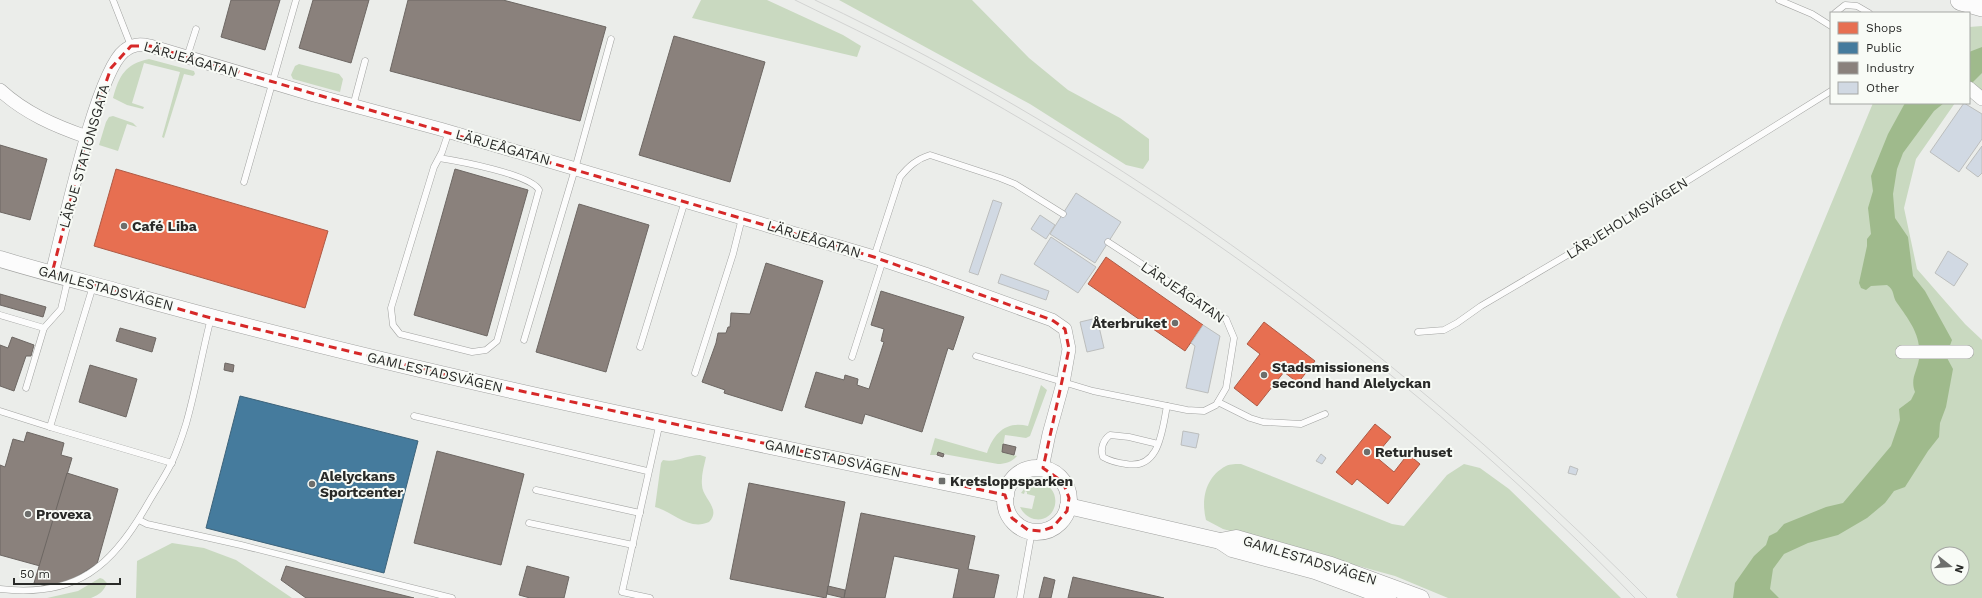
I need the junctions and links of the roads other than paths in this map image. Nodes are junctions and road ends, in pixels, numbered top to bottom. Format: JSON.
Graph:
{"nodes":[{"id":1,"x":113,"y":0,"type":"edge"},
{"id":2,"x":296,"y":0,"type":"edge"},
{"id":3,"x":1779,"y":0,"type":"edge"},
{"id":4,"x":1836,"y":12,"type":"edge"},
{"id":5,"x":1867,"y":12,"type":"edge"},
{"id":6,"x":1830,"y":24,"type":"edge"},
{"id":7,"x":196,"y":29,"type":"dead end"},
{"id":8,"x":610,"y":39,"type":"dead end"},
{"id":9,"x":131,"y":46,"type":"junction"},
{"id":10,"x":188,"y":57,"type":"junction"},
{"id":11,"x":365,"y":61,"type":"dead end"},
{"id":12,"x":272,"y":83,"type":"junction"},
{"id":13,"x":1970,"y":89,"type":"edge"},
{"id":14,"x":0,"y":90,"type":"edge"},
{"id":15,"x":1830,"y":92,"type":"edge"},
{"id":16,"x":1982,"y":99,"type":"edge"},
{"id":17,"x":353,"y":106,"type":"junction"},
{"id":18,"x":449,"y":131,"type":"junction"},
{"id":19,"x":87,"y":137,"type":"junction"},
{"id":20,"x":439,"y":158,"type":"junction"},
{"id":21,"x":575,"y":169,"type":"junction"},
{"id":22,"x":244,"y":182,"type":"dead end"},
{"id":23,"x":685,"y":201,"type":"junction"},
{"id":24,"x":1063,"y":214,"type":"dead end"},
{"id":25,"x":742,"y":218,"type":"junction"},
{"id":26,"x":1108,"y":242,"type":"dead end"},
{"id":27,"x":878,"y":258,"type":"junction"},
{"id":28,"x":0,"y":259,"type":"edge"},
{"id":29,"x":52,"y":273,"type":"junction"},
{"id":30,"x":69,"y":278,"type":"junction"},
{"id":31,"x":93,"y":284,"type":"junction"},
{"id":32,"x":0,"y":315,"type":"edge"},
{"id":33,"x":211,"y":318,"type":"junction"},
{"id":34,"x":44,"y":328,"type":"junction"},
{"id":35,"x":1418,"y":332,"type":"dead end"},
{"id":36,"x":524,"y":340,"type":"dead end"},
{"id":37,"x":640,"y":347,"type":"dead end"},
{"id":38,"x":1902,"y":352,"type":"dead end"},
{"id":39,"x":1967,"y":352,"type":"dead end"},
{"id":40,"x":976,"y":356,"type":"dead end"},
{"id":41,"x":852,"y":357,"type":"dead end"},
{"id":42,"x":695,"y":373,"type":"dead end"},
{"id":43,"x":1063,"y":383,"type":"junction"},
{"id":44,"x":26,"y":388,"type":"dead end"},
{"id":45,"x":1218,"y":402,"type":"junction"},
{"id":46,"x":1167,"y":406,"type":"junction"},
{"id":47,"x":0,"y":412,"type":"edge"},
{"id":48,"x":1325,"y":414,"type":"dead end"},
{"id":49,"x":414,"y":416,"type":"dead end"},
{"id":50,"x":660,"y":422,"type":"junction"},
{"id":51,"x":50,"y":426,"type":"junction"},
{"id":52,"x":1158,"y":444,"type":"junction"},
{"id":53,"x":172,"y":463,"type":"junction"},
{"id":54,"x":1042,"y":468,"type":"junction"},
{"id":55,"x":647,"y":471,"type":"junction"},
{"id":56,"x":536,"y":490,"type":"dead end"},
{"id":57,"x":1006,"y":495,"type":"junction"},
{"id":58,"x":1068,"y":506,"type":"junction"},
{"id":59,"x":640,"y":513,"type":"junction"},
{"id":60,"x":139,"y":520,"type":"junction"},
{"id":61,"x":529,"y":523,"type":"dead end"},
{"id":62,"x":1032,"y":531,"type":"junction"},
{"id":63,"x":1220,"y":541,"type":"junction"},
{"id":64,"x":634,"y":544,"type":"junction"},
{"id":65,"x":0,"y":589,"type":"edge"},
{"id":66,"x":621,"y":595,"type":"edge"},
{"id":67,"x":452,"y":598,"type":"edge"},
{"id":68,"x":650,"y":598,"type":"edge"},
{"id":69,"x":1020,"y":598,"type":"edge"},
{"id":70,"x":1388,"y":598,"type":"edge"},
{"id":71,"x":1421,"y":598,"type":"edge"}],
"edges":[{"from":1,"to":9,"type":"lane"},
{"from":2,"to":12,"type":"lane"},
{"from":3,"to":6,"type":"lane"},
{"from":4,"to":5,"type":"lane"},
{"from":7,"to":10,"type":"lane"},
{"from":8,"to":21,"type":"lane"},
{"from":9,"to":10,"type":"street","name":"LÄRJEÅGATAN"},
{"from":9,"to":19,"type":"street","name":"LÄRJE STATIONSGATA"},
{"from":10,"to":12,"type":"street","name":"LÄRJEÅGATAN"},
{"from":11,"to":17,"type":"lane"},
{"from":12,"to":17,"type":"street","name":"LÄRJEÅGATAN"},
{"from":12,"to":22,"type":"lane"},
{"from":13,"to":16,"type":"street"},
{"from":14,"to":19,"type":"street"},
{"from":15,"to":35,"type":"lane","name":"LÄRJEHOLMSVÄGEN"},
{"from":17,"to":18,"type":"street","name":"LÄRJEÅGATAN"},
{"from":18,"to":20,"type":"lane"},
{"from":18,"to":21,"type":"street","name":"LÄRJEÅGATAN"},
{"from":19,"to":29,"type":"street","name":"LÄRJE STATIONSGATA"},
{"from":20,"to":20,"type":"lane"},
{"from":21,"to":23,"type":"street","name":"LÄRJEÅGATAN"},
{"from":21,"to":36,"type":"lane"},
{"from":23,"to":25,"type":"street","name":"LÄRJEÅGATAN"},
{"from":23,"to":37,"type":"lane"},
{"from":24,"to":27,"type":"lane","name":"LÄRJEÅGATAN"},
{"from":25,"to":27,"type":"street","name":"LÄRJEÅGATAN"},
{"from":25,"to":42,"type":"lane"},
{"from":26,"to":45,"type":"lane","name":"LÄRJEÅGATAN"},
{"from":27,"to":41,"type":"lane"},
{"from":27,"to":43,"type":"street","name":"LÄRJEÅGATAN"},
{"from":28,"to":29,"type":"street","name":"GAMLESTADSVÄGEN"},
{"from":29,"to":30,"type":"street","name":"GAMLESTADSVÄGEN"},
{"from":30,"to":31,"type":"street","name":"GAMLESTADSVÄGEN"},
{"from":30,"to":34,"type":"lane"},
{"from":31,"to":33,"type":"street","name":"GAMLESTADSVÄGEN"},
{"from":31,"to":51,"type":"lane"},
{"from":32,"to":34,"type":"lane"},
{"from":33,"to":50,"type":"street","name":"GAMLESTADSVÄGEN"},
{"from":33,"to":53,"type":"lane"},
{"from":34,"to":44,"type":"lane"},
{"from":38,"to":39,"type":"street"},
{"from":40,"to":43,"type":"lane"},
{"from":43,"to":46,"type":"lane"},
{"from":43,"to":54,"type":"street","name":"LÄRJEÅGATAN"},
{"from":45,"to":46,"type":"lane"},
{"from":45,"to":48,"type":"lane"},
{"from":46,"to":52,"type":"lane"},
{"from":47,"to":51,"type":"lane"},
{"from":49,"to":55,"type":"lane"},
{"from":50,"to":55,"type":"lane"},
{"from":50,"to":57,"type":"street","name":"GAMLESTADSVÄGEN"},
{"from":51,"to":53,"type":"lane"},
{"from":52,"to":52,"type":"lane"},
{"from":53,"to":60,"type":"lane"},
{"from":54,"to":57,"type":"street"},
{"from":54,"to":58,"type":"street"},
{"from":55,"to":59,"type":"lane"},
{"from":56,"to":59,"type":"lane"},
{"from":57,"to":62,"type":"street"},
{"from":58,"to":62,"type":"street"},
{"from":58,"to":63,"type":"street","name":"GAMLESTADSVÄGEN"},
{"from":59,"to":64,"type":"lane"},
{"from":60,"to":65,"type":"lane"},
{"from":60,"to":67,"type":"lane"},
{"from":61,"to":64,"type":"lane"},
{"from":62,"to":69,"type":"lane"},
{"from":63,"to":70,"type":"street","name":"GAMLESTADSVÄGEN"},
{"from":63,"to":71,"type":"street","name":"GAMLESTADSVÄGEN"},
{"from":64,"to":66,"type":"lane"},
{"from":66,"to":68,"type":"lane"}]}
